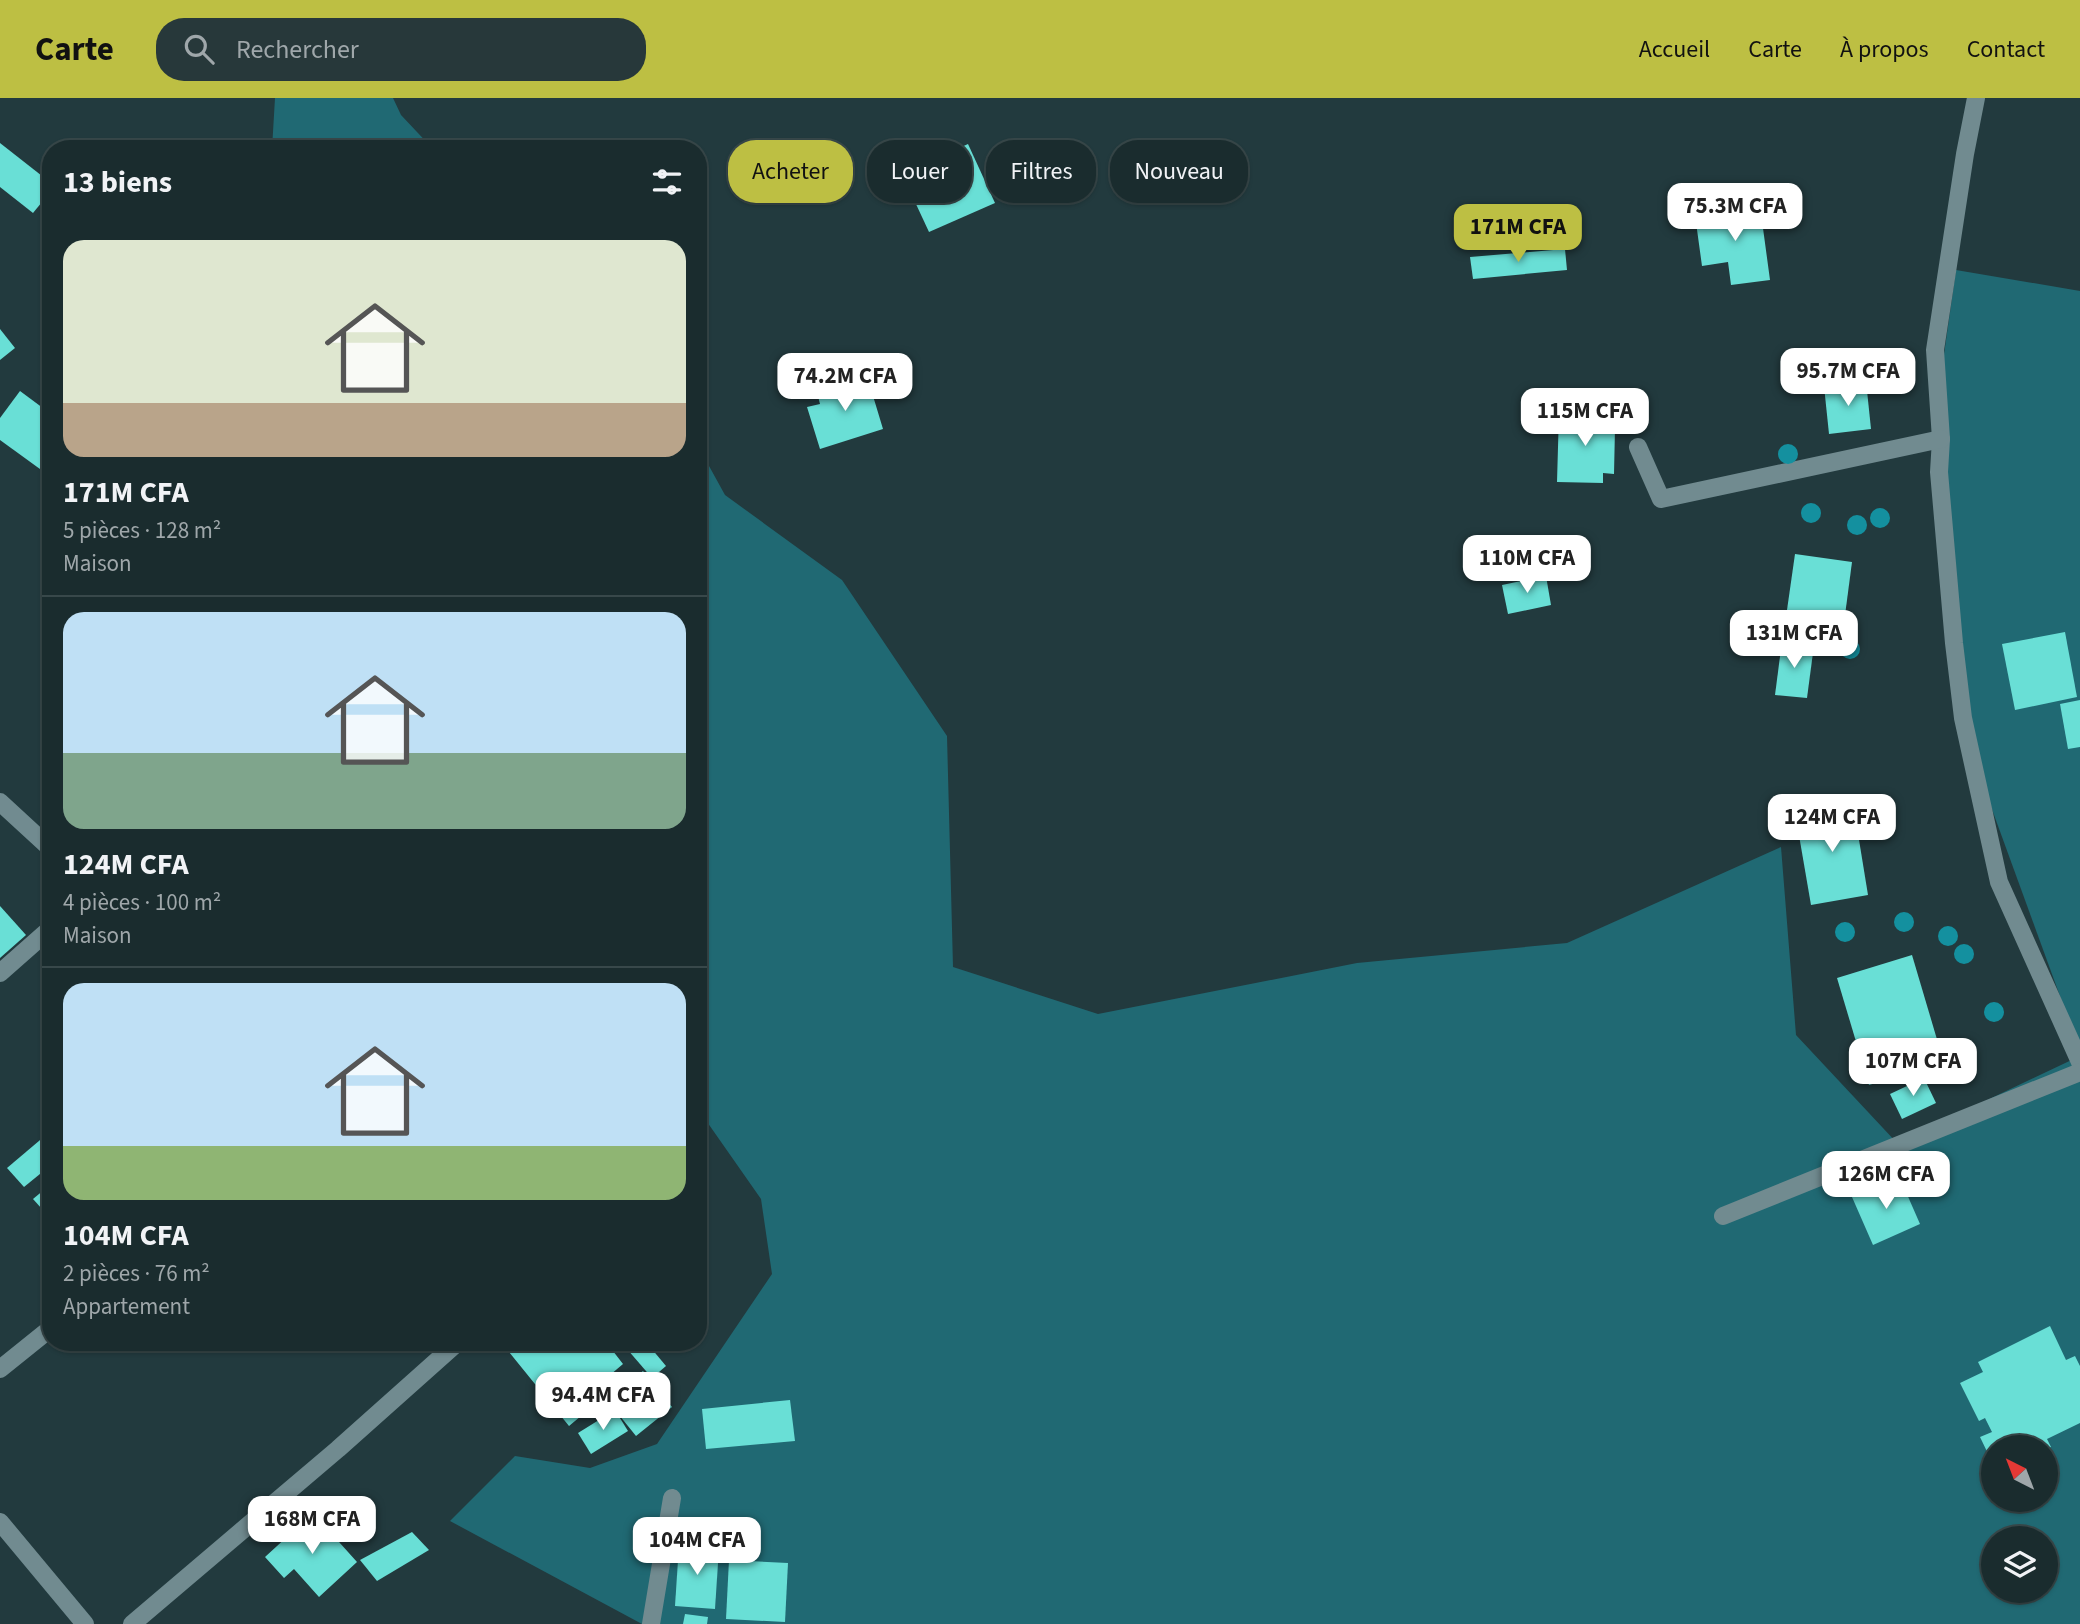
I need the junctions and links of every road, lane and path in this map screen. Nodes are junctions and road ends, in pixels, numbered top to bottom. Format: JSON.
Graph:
{"nodes":[{"id":1,"x":1976,"y":98,"type":"edge"},
{"id":2,"x":1941,"y":439,"type":"junction"},
{"id":3,"x":1638,"y":447,"type":"dead end"},
{"id":4,"x":0,"y":802,"type":"edge"},
{"id":5,"x":42,"y":841,"type":"edge"},
{"id":6,"x":42,"y":936,"type":"edge"},
{"id":7,"x":0,"y":973,"type":"edge"},
{"id":8,"x":2080,"y":1062,"type":"edge"},
{"id":9,"x":2080,"y":1072,"type":"edge"},
{"id":10,"x":1723,"y":1216,"type":"dead end"},
{"id":11,"x":42,"y":1335,"type":"edge"},
{"id":12,"x":448,"y":1351,"type":"edge"},
{"id":13,"x":0,"y":1369,"type":"edge"},
{"id":14,"x":672,"y":1498,"type":"dead end"},
{"id":15,"x":0,"y":1522,"type":"edge"},
{"id":16,"x":85,"y":1624,"type":"edge"},
{"id":17,"x":132,"y":1624,"type":"edge"},
{"id":18,"x":651,"y":1624,"type":"edge"}],
"edges":[{"from":1,"to":2,"type":"street"},
{"from":2,"to":3,"type":"street"},
{"from":2,"to":8,"type":"street"},
{"from":4,"to":5,"type":"street"},
{"from":6,"to":7,"type":"street"},
{"from":9,"to":10,"type":"street"},
{"from":11,"to":13,"type":"street"},
{"from":12,"to":17,"type":"street"},
{"from":14,"to":18,"type":"street"},
{"from":15,"to":16,"type":"street"}]}
